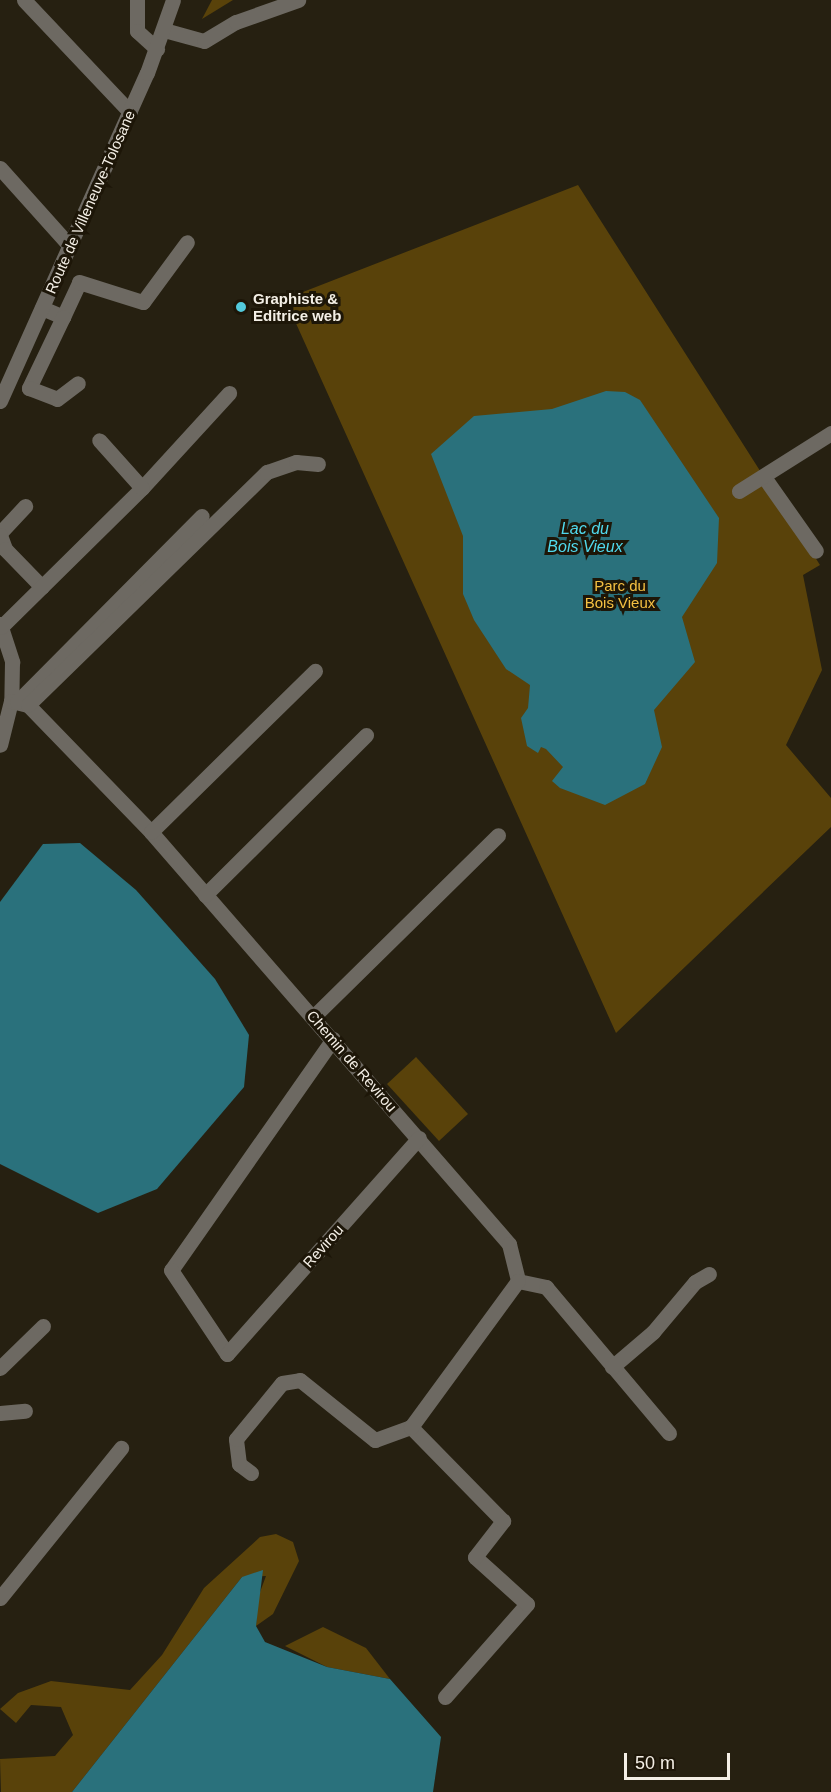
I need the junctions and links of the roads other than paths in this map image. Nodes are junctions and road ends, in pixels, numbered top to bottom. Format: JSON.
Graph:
{"nodes":[{"id":1,"x":24,"y":0,"type":"edge"},
{"id":2,"x":137,"y":0,"type":"edge"},
{"id":3,"x":174,"y":0,"type":"edge"},
{"id":4,"x":298,"y":0,"type":"edge"},
{"id":5,"x":164,"y":30,"type":"junction"},
{"id":6,"x":157,"y":49,"type":"junction"},
{"id":7,"x":130,"y":112,"type":"junction"},
{"id":8,"x":0,"y":168,"type":"edge"},
{"id":9,"x":187,"y":242,"type":"dead end"},
{"id":10,"x":70,"y":246,"type":"junction"},
{"id":11,"x":42,"y":308,"type":"junction"},
{"id":12,"x":63,"y":316,"type":"junction"},
{"id":13,"x":78,"y":383,"type":"dead end"},
{"id":14,"x":230,"y":393,"type":"dead end"},
{"id":15,"x":0,"y":401,"type":"edge"},
{"id":16,"x":831,"y":433,"type":"edge"},
{"id":17,"x":99,"y":440,"type":"dead end"},
{"id":18,"x":318,"y":464,"type":"dead end"},
{"id":19,"x":764,"y":477,"type":"junction"},
{"id":20,"x":142,"y":488,"type":"junction"},
{"id":21,"x":739,"y":491,"type":"dead end"},
{"id":22,"x":25,"y":506,"type":"dead end"},
{"id":23,"x":202,"y":516,"type":"dead end"},
{"id":24,"x":0,"y":534,"type":"edge"},
{"id":25,"x":816,"y":551,"type":"dead end"},
{"id":26,"x":42,"y":586,"type":"junction"},
{"id":27,"x":1,"y":625,"type":"edge"},
{"id":28,"x":315,"y":671,"type":"dead end"},
{"id":29,"x":19,"y":702,"type":"junction"},
{"id":30,"x":366,"y":735,"type":"dead end"},
{"id":31,"x":0,"y":745,"type":"edge"},
{"id":32,"x":151,"y":832,"type":"junction"},
{"id":33,"x":498,"y":835,"type":"dead end"},
{"id":34,"x":205,"y":895,"type":"junction"},
{"id":35,"x":314,"y":1016,"type":"junction"},
{"id":36,"x":333,"y":1039,"type":"junction"},
{"id":37,"x":419,"y":1138,"type":"junction"},
{"id":38,"x":710,"y":1274,"type":"dead end"},
{"id":39,"x":518,"y":1281,"type":"junction"},
{"id":40,"x":43,"y":1326,"type":"dead end"},
{"id":41,"x":612,"y":1367,"type":"junction"},
{"id":42,"x":0,"y":1368,"type":"edge"},
{"id":43,"x":25,"y":1412,"type":"dead end"},
{"id":44,"x":0,"y":1413,"type":"edge"},
{"id":45,"x":411,"y":1427,"type":"junction"},
{"id":46,"x":669,"y":1433,"type":"dead end"},
{"id":47,"x":121,"y":1448,"type":"dead end"},
{"id":48,"x":250,"y":1473,"type":"dead end"},
{"id":49,"x":0,"y":1598,"type":"edge"},
{"id":50,"x":445,"y":1697,"type":"dead end"}],
"edges":[{"from":1,"to":7,"type":"street"},
{"from":2,"to":6,"type":"street"},
{"from":3,"to":5,"type":"street","name":"Route de Villeneuve-Tolosane"},
{"from":4,"to":5,"type":"street"},
{"from":5,"to":6,"type":"street","name":"Route de Villeneuve-Tolosane"},
{"from":6,"to":7,"type":"street","name":"Route de Villeneuve-Tolosane"},
{"from":7,"to":10,"type":"street","name":"Route de Villeneuve-Tolosane"},
{"from":8,"to":10,"type":"street"},
{"from":9,"to":12,"type":"street"},
{"from":10,"to":11,"type":"street","name":"Route de Villeneuve-Tolosane"},
{"from":11,"to":12,"type":"street"},
{"from":11,"to":15,"type":"street","name":"Route de Villeneuve-Tolosane"},
{"from":12,"to":13,"type":"street"},
{"from":14,"to":20,"type":"street"},
{"from":16,"to":19,"type":"street"},
{"from":17,"to":20,"type":"street"},
{"from":18,"to":29,"type":"street"},
{"from":19,"to":21,"type":"street"},
{"from":19,"to":25,"type":"street"},
{"from":20,"to":26,"type":"street"},
{"from":22,"to":24,"type":"street"},
{"from":23,"to":29,"type":"street"},
{"from":24,"to":26,"type":"street"},
{"from":26,"to":27,"type":"street"},
{"from":27,"to":29,"type":"street"},
{"from":28,"to":32,"type":"street"},
{"from":29,"to":31,"type":"street"},
{"from":29,"to":32,"type":"street","name":"Chemin de Revirou"},
{"from":30,"to":34,"type":"street"},
{"from":32,"to":34,"type":"street","name":"Chemin de Revirou"},
{"from":33,"to":35,"type":"street"},
{"from":34,"to":35,"type":"street","name":"Chemin de Revirou"},
{"from":35,"to":36,"type":"street","name":"Chemin de Revirou"},
{"from":36,"to":37,"type":"street","name":"Chemin de Revirou"},
{"from":36,"to":37,"type":"street","name":"Revirou"},
{"from":37,"to":39,"type":"street","name":"Chemin de Revirou"},
{"from":38,"to":41,"type":"street"},
{"from":39,"to":41,"type":"street"},
{"from":39,"to":45,"type":"street"},
{"from":40,"to":42,"type":"street"},
{"from":41,"to":46,"type":"street"},
{"from":43,"to":44,"type":"street"},
{"from":45,"to":48,"type":"street"},
{"from":45,"to":50,"type":"street"},
{"from":47,"to":49,"type":"street"}]}
